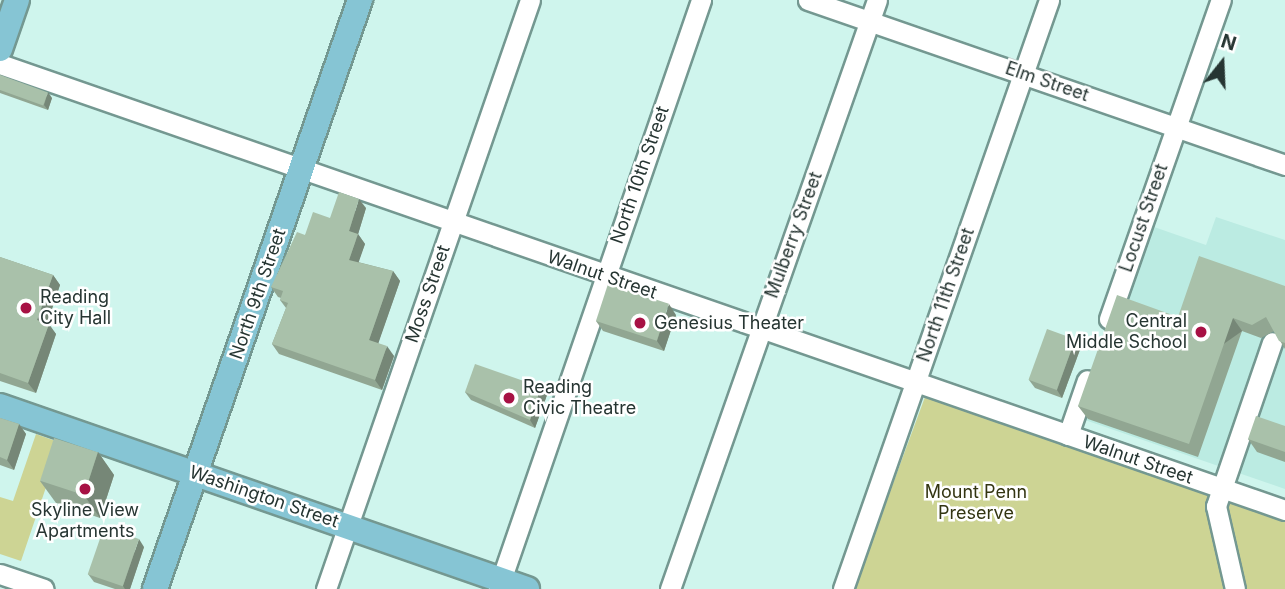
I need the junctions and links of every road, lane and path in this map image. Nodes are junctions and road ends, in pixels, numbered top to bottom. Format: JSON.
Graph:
{"nodes":[{"id":1,"x":17,"y":0,"type":"edge"},
{"id":2,"x":360,"y":0,"type":"edge"},
{"id":3,"x":530,"y":0,"type":"edge"},
{"id":4,"x":701,"y":0,"type":"edge"},
{"id":5,"x":808,"y":0,"type":"edge"},
{"id":6,"x":877,"y":0,"type":"edge"},
{"id":7,"x":1049,"y":0,"type":"edge"},
{"id":8,"x":1221,"y":0,"type":"edge"},
{"id":9,"x":870,"y":21,"type":"junction"},
{"id":10,"x":0,"y":49,"type":"edge"},
{"id":11,"x":0,"y":64,"type":"edge"},
{"id":12,"x":1023,"y":75,"type":"junction"},
{"id":13,"x":1176,"y":127,"type":"junction"},
{"id":14,"x":1285,"y":165,"type":"edge"},
{"id":15,"x":301,"y":170,"type":"junction"},
{"id":16,"x":453,"y":222,"type":"junction"},
{"id":17,"x":606,"y":276,"type":"junction"},
{"id":18,"x":760,"y":330,"type":"junction"},
{"id":19,"x":1103,"y":335,"type":"edge"},
{"id":20,"x":1272,"y":342,"type":"edge"},
{"id":21,"x":1095,"y":360,"type":"edge"},
{"id":22,"x":915,"y":383,"type":"junction"},
{"id":23,"x":0,"y":406,"type":"edge"},
{"id":24,"x":1068,"y":435,"type":"junction"},
{"id":25,"x":195,"y":473,"type":"junction"},
{"id":26,"x":1221,"y":488,"type":"junction"},
{"id":27,"x":1285,"y":510,"type":"edge"},
{"id":28,"x":348,"y":526,"type":"junction"},
{"id":29,"x":0,"y":573,"type":"edge"},
{"id":30,"x":499,"y":584,"type":"edge"},
{"id":31,"x":44,"y":589,"type":"edge"},
{"id":32,"x":155,"y":589,"type":"edge"},
{"id":33,"x":326,"y":589,"type":"edge"},
{"id":34,"x":527,"y":589,"type":"edge"},
{"id":35,"x":670,"y":589,"type":"edge"},
{"id":36,"x":843,"y":589,"type":"edge"},
{"id":37,"x":1235,"y":589,"type":"edge"}],
"edges":[{"from":1,"to":10,"type":"main road"},
{"from":2,"to":15,"type":"main road","name":"North 9th Street"},
{"from":3,"to":16,"type":"street","name":"Moss Street"},
{"from":4,"to":17,"type":"street","name":"North 10th Street"},
{"from":5,"to":9,"type":"street","name":"Elm Street"},
{"from":6,"to":9,"type":"street","name":"Mulberry Street"},
{"from":7,"to":12,"type":"street","name":"North 11th Street"},
{"from":8,"to":13,"type":"street","name":"Locust Street"},
{"from":9,"to":12,"type":"street","name":"Elm Street"},
{"from":9,"to":18,"type":"street","name":"Mulberry Street"},
{"from":11,"to":15,"type":"street","name":"Walnut Street"},
{"from":12,"to":13,"type":"street","name":"Elm Street"},
{"from":12,"to":22,"type":"street","name":"North 11th Street"},
{"from":13,"to":14,"type":"street","name":"Elm Street"},
{"from":13,"to":19,"type":"street","name":"Locust Street"},
{"from":15,"to":16,"type":"street","name":"Walnut Street"},
{"from":15,"to":25,"type":"main road","name":"North 9th Street"},
{"from":16,"to":17,"type":"street","name":"Walnut Street"},
{"from":16,"to":28,"type":"street","name":"Moss Street"},
{"from":17,"to":18,"type":"street","name":"Walnut Street"},
{"from":17,"to":30,"type":"street","name":"North 10th Street"},
{"from":18,"to":22,"type":"street","name":"Walnut Street"},
{"from":18,"to":35,"type":"street","name":"Mulberry Street"},
{"from":20,"to":26,"type":"street"},
{"from":21,"to":24,"type":"street"},
{"from":22,"to":24,"type":"street","name":"Walnut Street"},
{"from":22,"to":36,"type":"street","name":"North 11th Street"},
{"from":23,"to":25,"type":"main road","name":"Washington Street"},
{"from":24,"to":26,"type":"street","name":"Walnut Street"},
{"from":25,"to":28,"type":"main road","name":"Washington Street"},
{"from":25,"to":32,"type":"main road","name":"North 9th Street"},
{"from":26,"to":27,"type":"street","name":"Walnut Street"},
{"from":26,"to":37,"type":"street"},
{"from":28,"to":30,"type":"main road","name":"Washington Street"},
{"from":28,"to":33,"type":"street","name":"Moss Street"},
{"from":29,"to":31,"type":"street"},
{"from":30,"to":34,"type":"main road","name":"Washington Street"}]}
